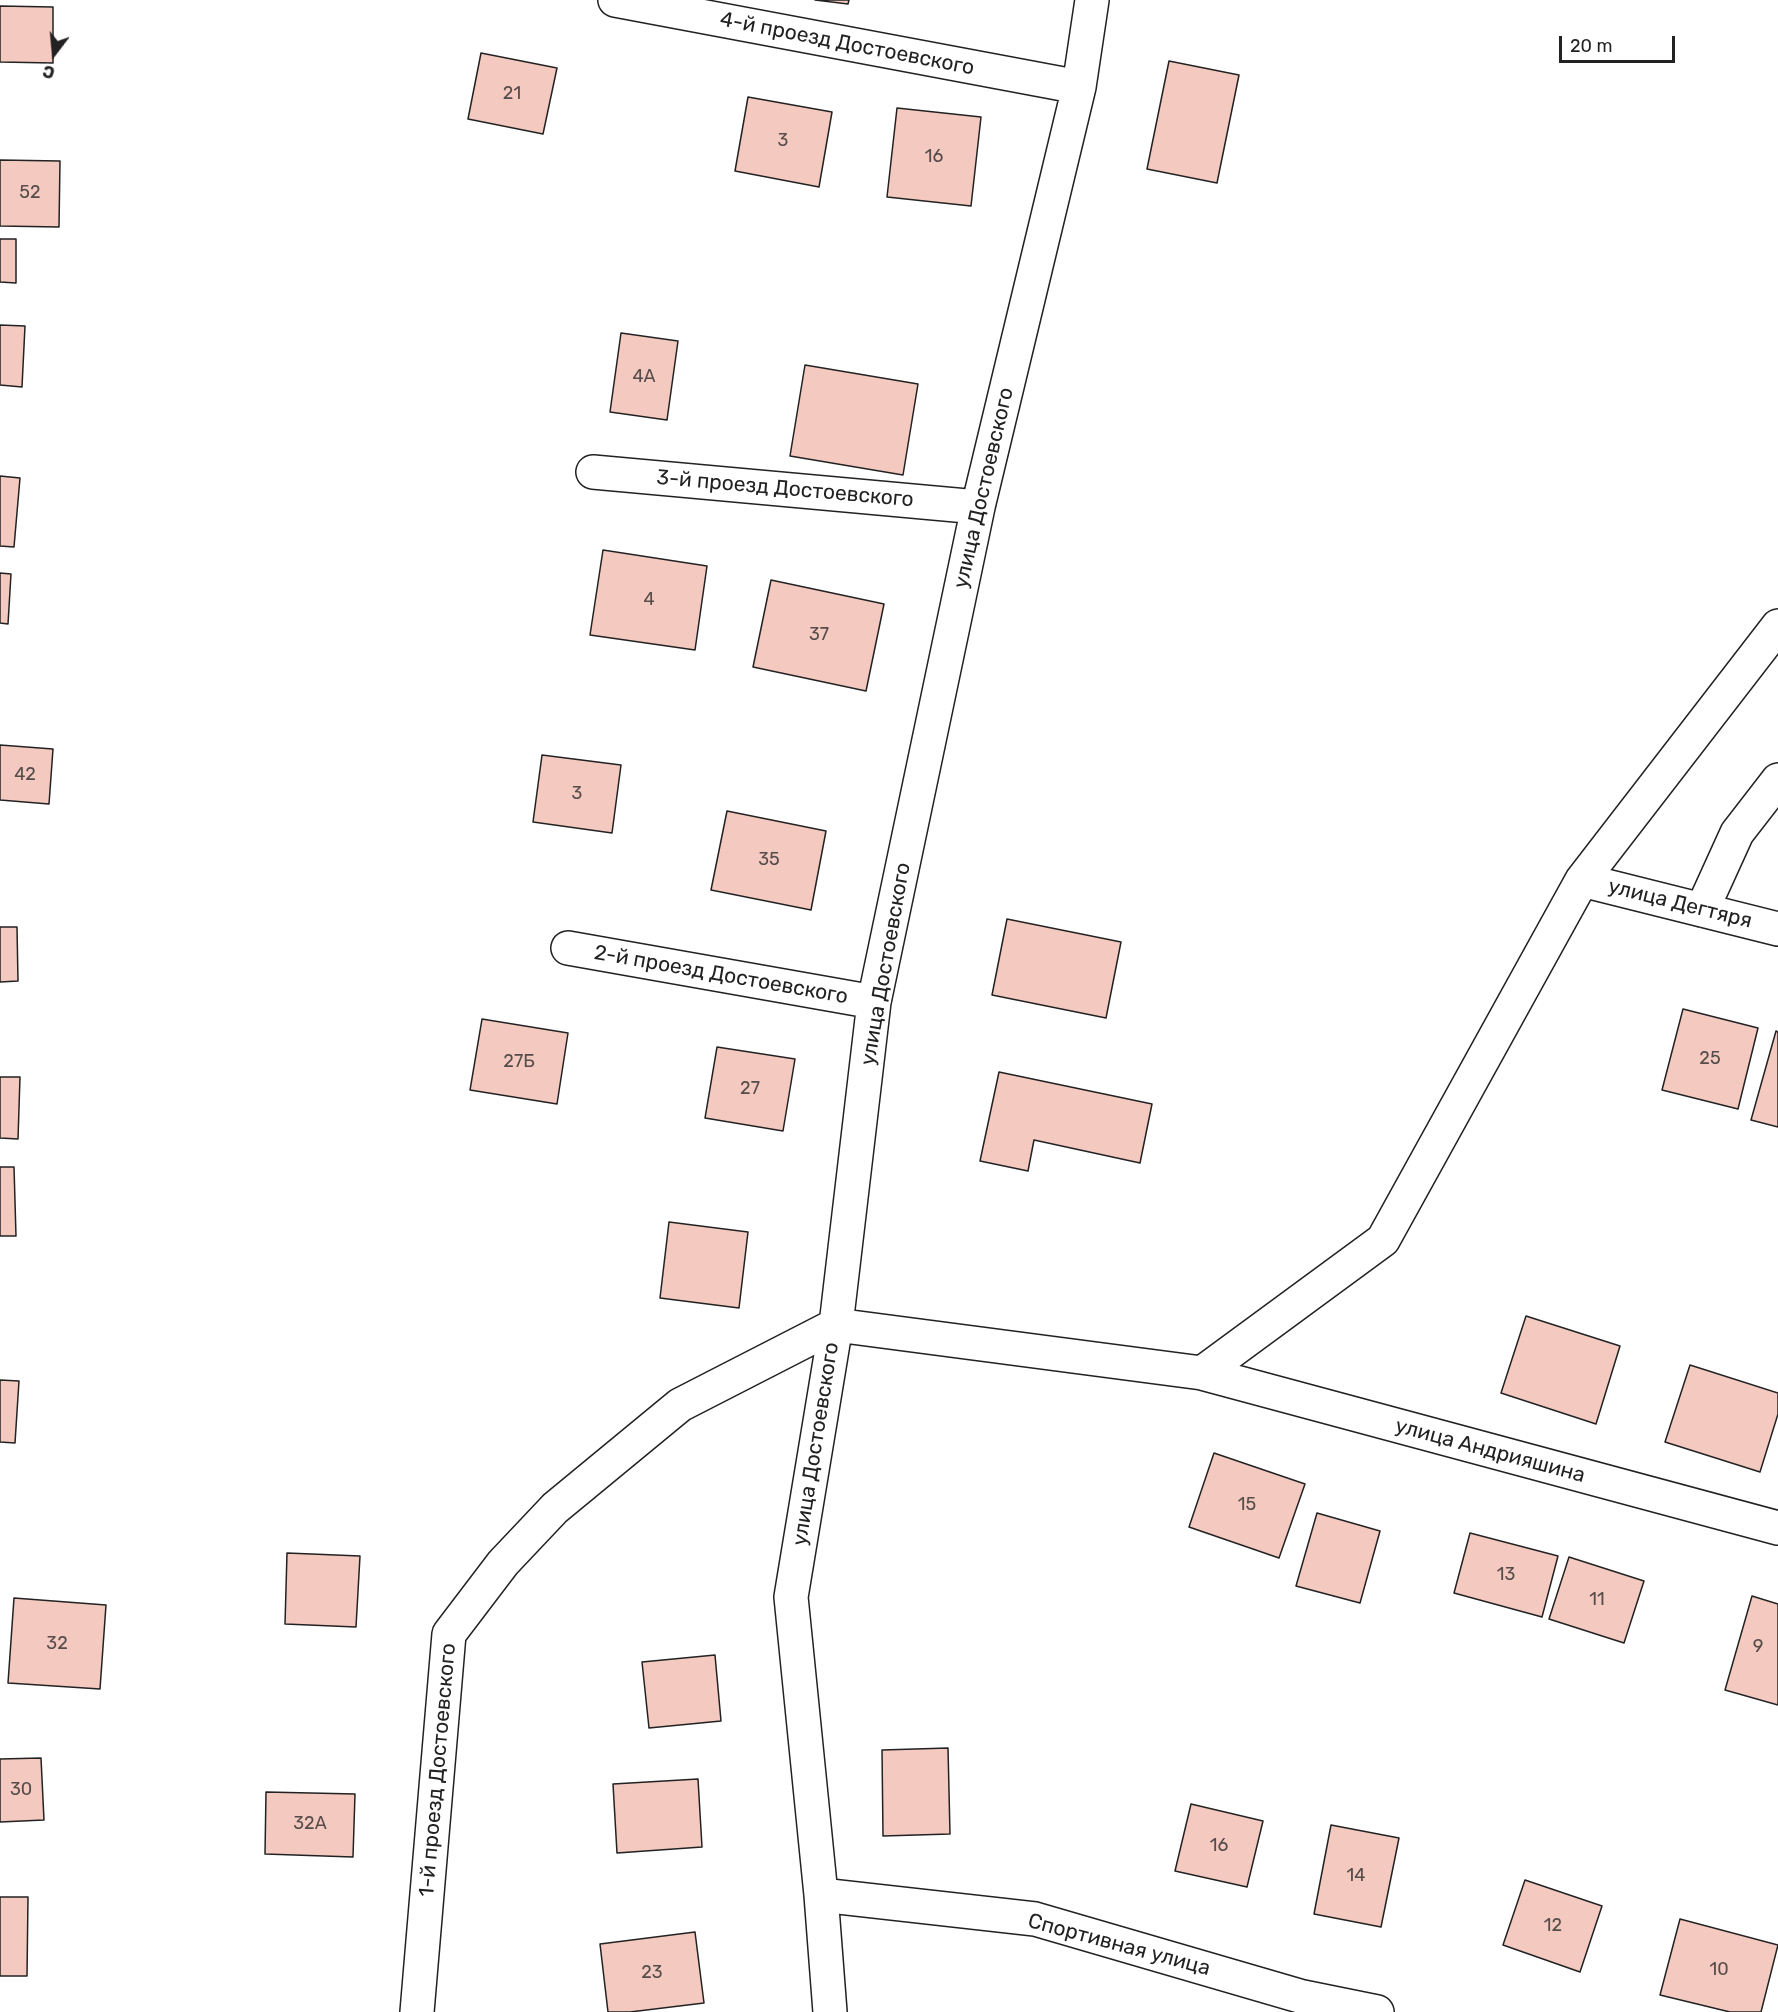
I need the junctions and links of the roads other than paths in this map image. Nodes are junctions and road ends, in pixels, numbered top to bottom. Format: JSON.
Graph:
{"nodes":[{"id":1,"x":615,"y":0,"type":"edge"},
{"id":2,"x":1092,"y":0,"type":"edge"},
{"id":3,"x":1079,"y":87,"type":"junction"},
{"id":4,"x":592,"y":472,"type":"dead end"},
{"id":5,"x":978,"y":507,"type":"junction"},
{"id":6,"x":1778,"y":626,"type":"edge"},
{"id":7,"x":1778,"y":780,"type":"edge"},
{"id":8,"x":1582,"y":879,"type":"junction"},
{"id":9,"x":1702,"y":910,"type":"junction"},
{"id":10,"x":1778,"y":929,"type":"edge"},
{"id":11,"x":568,"y":948,"type":"dead end"},
{"id":12,"x":874,"y":1002,"type":"junction"},
{"id":13,"x":836,"y":1325,"type":"junction"},
{"id":14,"x":1202,"y":1373,"type":"junction"},
{"id":15,"x":1778,"y":1528,"type":"edge"},
{"id":16,"x":821,"y":1895,"type":"junction"},
{"id":17,"x":1306,"y":2004,"type":"edge"},
{"id":18,"x":417,"y":2012,"type":"edge"},
{"id":19,"x":830,"y":2012,"type":"edge"},
{"id":20,"x":842,"y":2012,"type":"edge"},
{"id":21,"x":1377,"y":2012,"type":"edge"}],
"edges":[{"from":1,"to":3,"type":"street","name":"4-й проезд Достоевского"},
{"from":2,"to":3,"type":"street","name":"улица Достоевского"},
{"from":3,"to":5,"type":"street","name":"улица Достоевского"},
{"from":4,"to":5,"type":"street","name":"3-й проезд Достоевского"},
{"from":5,"to":12,"type":"street","name":"улица Достоевского"},
{"from":6,"to":8,"type":"street"},
{"from":7,"to":9,"type":"street"},
{"from":8,"to":9,"type":"street","name":"улица Дегтяря"},
{"from":8,"to":14,"type":"street"},
{"from":9,"to":10,"type":"street","name":"улица Дегтяря"},
{"from":11,"to":12,"type":"street","name":"2-й проезд Достоевского"},
{"from":12,"to":13,"type":"street","name":"улица Достоевского"},
{"from":13,"to":14,"type":"street","name":"улица Андрияшина"},
{"from":13,"to":16,"type":"street","name":"улица Достоевского"},
{"from":13,"to":18,"type":"street","name":"1-й проезд Достоевского"},
{"from":14,"to":15,"type":"street","name":"улица Андрияшина"},
{"from":16,"to":17,"type":"street","name":"Спортивная улица"},
{"from":16,"to":19,"type":"street","name":"улица Достоевского"},
{"from":16,"to":20,"type":"street"},
{"from":17,"to":21,"type":"street","name":"Спортивная улица"}]}
